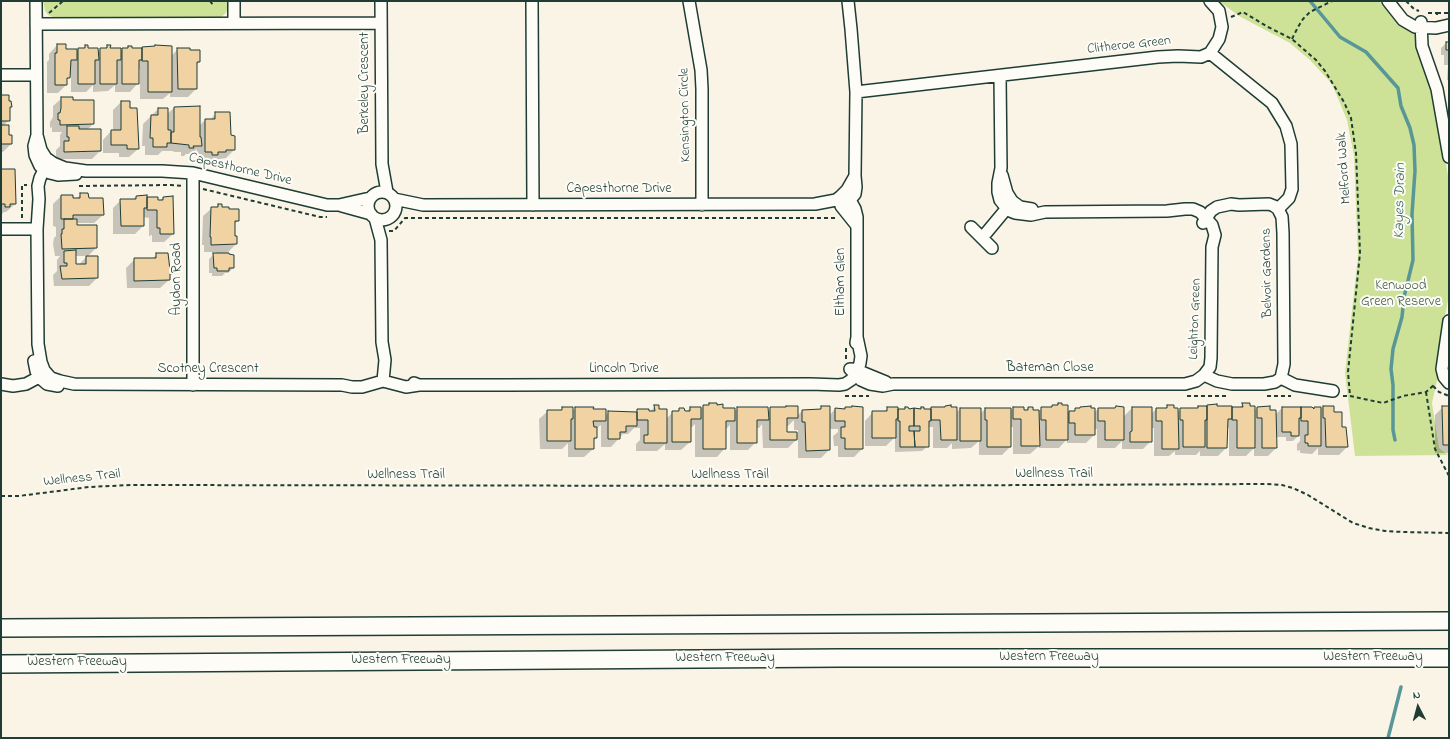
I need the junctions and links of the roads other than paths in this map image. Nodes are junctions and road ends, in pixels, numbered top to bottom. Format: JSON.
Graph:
{"nodes":[{"id":1,"x":36,"y":1,"type":"edge"},
{"id":2,"x":234,"y":1,"type":"edge"},
{"id":3,"x":381,"y":1,"type":"edge"},
{"id":4,"x":532,"y":1,"type":"edge"},
{"id":5,"x":689,"y":1,"type":"edge"},
{"id":6,"x":848,"y":1,"type":"edge"},
{"id":7,"x":1210,"y":1,"type":"edge"},
{"id":8,"x":1389,"y":2,"type":"edge"},
{"id":9,"x":36,"y":19,"type":"junction"},
{"id":10,"x":234,"y":23,"type":"junction"},
{"id":11,"x":381,"y":23,"type":"junction"},
{"id":12,"x":1421,"y":24,"type":"junction"},
{"id":13,"x":1449,"y":25,"type":"edge"},
{"id":14,"x":1210,"y":53,"type":"junction"},
{"id":15,"x":36,"y":74,"type":"junction"},
{"id":16,"x":1,"y":75,"type":"edge"},
{"id":17,"x":1000,"y":76,"type":"junction"},
{"id":18,"x":856,"y":92,"type":"junction"},
{"id":19,"x":1449,"y":158,"type":"edge"},
{"id":20,"x":49,"y":169,"type":"junction"},
{"id":21,"x":193,"y":173,"type":"junction"},
{"id":22,"x":382,"y":196,"type":"junction"},
{"id":23,"x":39,"y":199,"type":"junction"},
{"id":24,"x":844,"y":201,"type":"junction"},
{"id":25,"x":339,"y":205,"type":"junction"},
{"id":26,"x":423,"y":205,"type":"junction"},
{"id":27,"x":533,"y":205,"type":"junction"},
{"id":28,"x":702,"y":205,"type":"junction"},
{"id":29,"x":1009,"y":205,"type":"junction"},
{"id":30,"x":1278,"y":209,"type":"junction"},
{"id":31,"x":392,"y":214,"type":"junction"},
{"id":32,"x":373,"y":216,"type":"junction"},
{"id":33,"x":1206,"y":220,"type":"junction"},
{"id":34,"x":972,"y":228,"type":"dead end"},
{"id":35,"x":1,"y":229,"type":"edge"},
{"id":36,"x":37,"y":229,"type":"junction"},
{"id":37,"x":383,"y":236,"type":"junction"},
{"id":38,"x":982,"y":238,"type":"junction"},
{"id":39,"x":992,"y":248,"type":"dead end"},
{"id":40,"x":1449,"y":321,"type":"edge"},
{"id":41,"x":853,"y":370,"type":"junction"},
{"id":42,"x":40,"y":373,"type":"junction"},
{"id":43,"x":1204,"y":375,"type":"junction"},
{"id":44,"x":382,"y":376,"type":"junction"},
{"id":45,"x":1281,"y":378,"type":"junction"},
{"id":46,"x":1446,"y":380,"type":"edge"},
{"id":47,"x":1,"y":384,"type":"edge"},
{"id":48,"x":193,"y":385,"type":"junction"},
{"id":49,"x":1333,"y":391,"type":"dead end"},
{"id":50,"x":1449,"y":621,"type":"edge"},
{"id":51,"x":1,"y":628,"type":"edge"},
{"id":52,"x":1449,"y":658,"type":"edge"},
{"id":53,"x":1,"y":664,"type":"edge"}],
"edges":[{"from":1,"to":9,"type":"street"},
{"from":2,"to":10,"type":"street"},
{"from":3,"to":11,"type":"street","name":"Berkeley Crescent"},
{"from":4,"to":27,"type":"street"},
{"from":5,"to":28,"type":"street","name":"Kensington Circle"},
{"from":6,"to":18,"type":"street"},
{"from":7,"to":14,"type":"street"},
{"from":8,"to":12,"type":"street"},
{"from":9,"to":10,"type":"street"},
{"from":9,"to":15,"type":"street"},
{"from":10,"to":11,"type":"street"},
{"from":11,"to":22,"type":"street","name":"Berkeley Crescent"},
{"from":12,"to":13,"type":"street"},
{"from":12,"to":19,"type":"street"},
{"from":14,"to":17,"type":"street","name":"Clitheroe Green"},
{"from":14,"to":30,"type":"street"},
{"from":15,"to":16,"type":"street"},
{"from":15,"to":20,"type":"street"},
{"from":17,"to":18,"type":"street","name":"Clitheroe Green"},
{"from":17,"to":29,"type":"street"},
{"from":18,"to":24,"type":"street"},
{"from":20,"to":21,"type":"street","name":"Capesthorne Drive"},
{"from":20,"to":23,"type":"street"},
{"from":20,"to":23,"type":"street"},
{"from":21,"to":25,"type":"street","name":"Capesthorne Drive"},
{"from":21,"to":48,"type":"street","name":"Aydon Road"},
{"from":22,"to":25,"type":"street","name":"Capesthorne Drive"},
{"from":22,"to":26,"type":"street","name":"Capesthorne Drive"},
{"from":22,"to":31,"type":"street"},
{"from":22,"to":32,"type":"street"},
{"from":23,"to":36,"type":"street"},
{"from":24,"to":28,"type":"street","name":"Capesthorne Drive"},
{"from":24,"to":41,"type":"street","name":"Eltham Glen"},
{"from":25,"to":32,"type":"street","name":"Capesthorne Drive"},
{"from":26,"to":27,"type":"street","name":"Capesthorne Drive"},
{"from":26,"to":31,"type":"street","name":"Capesthorne Drive"},
{"from":27,"to":28,"type":"street","name":"Capesthorne Drive"},
{"from":29,"to":33,"type":"street"},
{"from":29,"to":38,"type":"street"},
{"from":30,"to":33,"type":"street","name":"Belvoir Gardens"},
{"from":30,"to":45,"type":"street","name":"Belvoir Gardens"},
{"from":31,"to":32,"type":"street"},
{"from":31,"to":37,"type":"street"},
{"from":32,"to":37,"type":"street"},
{"from":33,"to":43,"type":"street","name":"Leighton Green"},
{"from":34,"to":38,"type":"street"},
{"from":35,"to":36,"type":"street"},
{"from":36,"to":42,"type":"street"},
{"from":37,"to":44,"type":"street"},
{"from":38,"to":39,"type":"street"},
{"from":40,"to":46,"type":"street"},
{"from":41,"to":43,"type":"street","name":"Bateman Close"},
{"from":41,"to":44,"type":"street","name":"Lincoln Drive"},
{"from":42,"to":47,"type":"street"},
{"from":42,"to":48,"type":"street","name":"Scotney Crescent"},
{"from":43,"to":45,"type":"street","name":"Leighton Green"},
{"from":44,"to":48,"type":"street","name":"Scotney Crescent"},
{"from":45,"to":49,"type":"street"},
{"from":50,"to":51,"type":"highway"},
{"from":52,"to":53,"type":"highway","name":"Western Freeway"}]}
